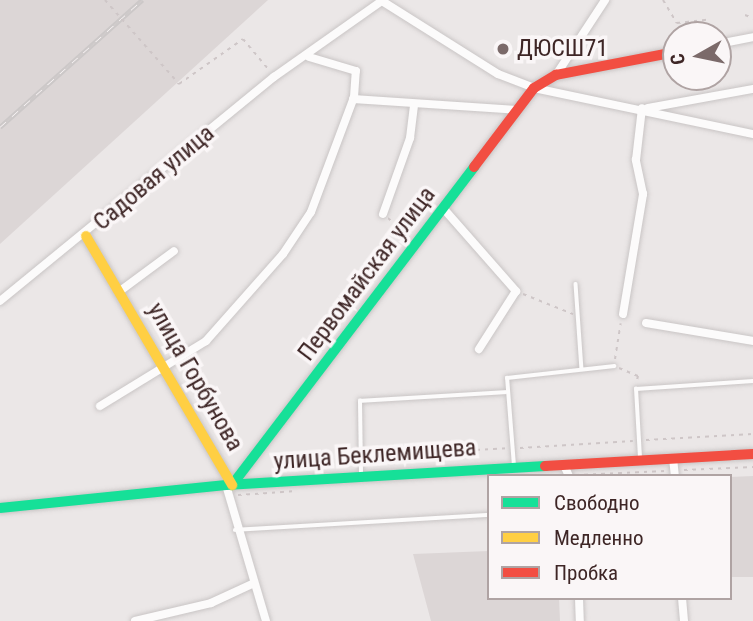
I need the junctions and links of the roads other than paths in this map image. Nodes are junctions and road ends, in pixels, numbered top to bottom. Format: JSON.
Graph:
{"nodes":[{"id":1,"x":382,"y":0,"type":"edge"},
{"id":2,"x":605,"y":0,"type":"edge"},
{"id":3,"x":753,"y":37,"type":"edge"},
{"id":4,"x":732,"y":41,"type":"edge"},
{"id":5,"x":662,"y":55,"type":"edge"},
{"id":6,"x":309,"y":57,"type":"junction"},
{"id":7,"x":556,"y":75,"type":"junction"},
{"id":8,"x":534,"y":88,"type":"junction"},
{"id":9,"x":753,"y":89,"type":"edge"},
{"id":10,"x":353,"y":99,"type":"junction"},
{"id":11,"x":414,"y":104,"type":"junction"},
{"id":12,"x":644,"y":108,"type":"junction"},
{"id":13,"x":517,"y":110,"type":"junction"},
{"id":14,"x":753,"y":134,"type":"edge"},
{"id":15,"x":443,"y":208,"type":"junction"},
{"id":16,"x":383,"y":214,"type":"road end"},
{"id":17,"x":86,"y":236,"type":"junction"},
{"id":18,"x":174,"y":250,"type":"dead end"},
{"id":19,"x":576,"y":284,"type":"dead end"},
{"id":20,"x":120,"y":291,"type":"junction"},
{"id":21,"x":0,"y":301,"type":"edge"},
{"id":22,"x":623,"y":314,"type":"road end"},
{"id":23,"x":646,"y":323,"type":"dead end"},
{"id":24,"x":753,"y":341,"type":"edge"},
{"id":25,"x":479,"y":349,"type":"dead end"},
{"id":26,"x":166,"y":364,"type":"junction"},
{"id":27,"x":614,"y":366,"type":"road end"},
{"id":28,"x":582,"y":369,"type":"junction"},
{"id":29,"x":753,"y":381,"type":"edge"},
{"id":30,"x":506,"y":393,"type":"junction"},
{"id":31,"x":100,"y":406,"type":"dead end"},
{"id":32,"x":753,"y":454,"type":"edge"},
{"id":33,"x":673,"y":458,"type":"junction"},
{"id":34,"x":640,"y":461,"type":"junction"},
{"id":35,"x":564,"y":465,"type":"junction"},
{"id":36,"x":514,"y":468,"type":"junction"},
{"id":37,"x":674,"y":473,"type":"edge"},
{"id":38,"x":568,"y":474,"type":"edge"},
{"id":39,"x":361,"y":476,"type":"junction"},
{"id":40,"x":229,"y":485,"type":"junction"},
{"id":41,"x":0,"y":509,"type":"edge"},
{"id":42,"x":487,"y":515,"type":"edge"},
{"id":43,"x":235,"y":530,"type":"junction"},
{"id":44,"x":252,"y":584,"type":"junction"},
{"id":45,"x":579,"y":600,"type":"edge"},
{"id":46,"x":682,"y":600,"type":"edge"},
{"id":47,"x":135,"y":621,"type":"edge"},
{"id":48,"x":266,"y":621,"type":"edge"},
{"id":49,"x":580,"y":621,"type":"edge"},
{"id":50,"x":684,"y":621,"type":"edge"}],
"edges":[{"from":1,"to":6,"type":"street","name":"Садовая улица"},
{"from":1,"to":8,"type":"street"},
{"from":2,"to":7,"type":"street"},
{"from":3,"to":4,"type":"street"},
{"from":5,"to":7,"type":"street"},
{"from":6,"to":10,"type":"street"},
{"from":6,"to":17,"type":"street","name":"Садовая улица"},
{"from":7,"to":8,"type":"street"},
{"from":8,"to":12,"type":"street"},
{"from":8,"to":13,"type":"street","name":"Первомайская улица"},
{"from":9,"to":12,"type":"street"},
{"from":10,"to":11,"type":"street"},
{"from":10,"to":26,"type":"street"},
{"from":11,"to":13,"type":"street"},
{"from":11,"to":16,"type":"street"},
{"from":12,"to":14,"type":"street"},
{"from":12,"to":22,"type":"street"},
{"from":13,"to":15,"type":"street","name":"Первомайская улица"},
{"from":15,"to":25,"type":"street"},
{"from":15,"to":40,"type":"street","name":"Первомайская улица"},
{"from":17,"to":20,"type":"street","name":"улица Горбунова"},
{"from":17,"to":21,"type":"street","name":"Садовая улица"},
{"from":18,"to":20,"type":"street","name":"улица Горбунова"},
{"from":19,"to":28,"type":"lane"},
{"from":20,"to":26,"type":"street","name":"улица Горбунова"},
{"from":23,"to":24,"type":"street"},
{"from":26,"to":31,"type":"street"},
{"from":26,"to":40,"type":"street","name":"улица Горбунова"},
{"from":27,"to":28,"type":"lane"},
{"from":28,"to":30,"type":"lane"},
{"from":29,"to":34,"type":"lane"},
{"from":30,"to":36,"type":"lane"},
{"from":30,"to":39,"type":"lane"},
{"from":32,"to":33,"type":"street","name":"улица Беклемищева"},
{"from":33,"to":34,"type":"street","name":"улица Беклемищева"},
{"from":33,"to":37,"type":"street"},
{"from":34,"to":35,"type":"street","name":"улица Беклемищева"},
{"from":35,"to":36,"type":"street","name":"улица Беклемищева"},
{"from":35,"to":38,"type":"street"},
{"from":36,"to":39,"type":"street","name":"улица Беклемищева"},
{"from":39,"to":40,"type":"street","name":"улица Беклемищева"},
{"from":40,"to":41,"type":"street","name":"улица Беклемищева"},
{"from":40,"to":43,"type":"street"},
{"from":42,"to":43,"type":"lane"},
{"from":43,"to":44,"type":"street"},
{"from":44,"to":47,"type":"street"},
{"from":44,"to":48,"type":"street"},
{"from":45,"to":49,"type":"street"},
{"from":46,"to":50,"type":"street"}]}
